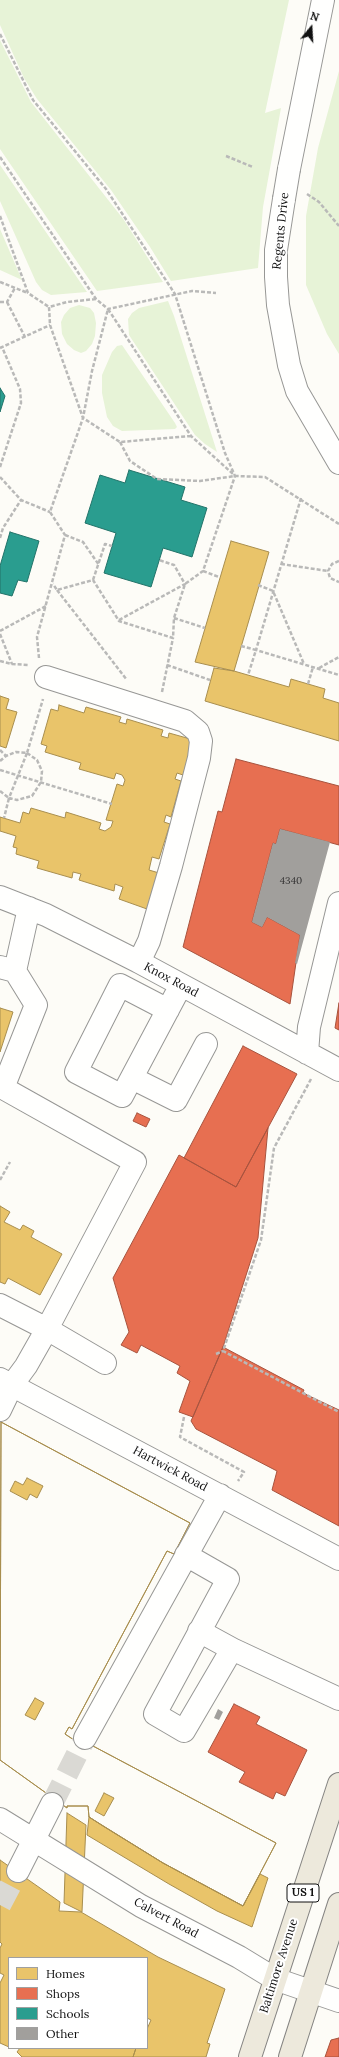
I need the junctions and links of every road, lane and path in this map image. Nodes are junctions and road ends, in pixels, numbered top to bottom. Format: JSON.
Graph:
{"nodes":[{"id":1,"x":323,"y":0,"type":"edge"},
{"id":2,"x":0,"y":34,"type":"edge"},
{"id":3,"x":226,"y":156,"type":"dead end"},
{"id":4,"x":0,"y":157,"type":"edge"},
{"id":5,"x":253,"y":167,"type":"dead end"},
{"id":6,"x":306,"y":193,"type":"dead end"},
{"id":7,"x":0,"y":216,"type":"edge"},
{"id":8,"x":339,"y":226,"type":"edge"},
{"id":9,"x":0,"y":282,"type":"edge"},
{"id":10,"x":15,"y":288,"type":"junction"},
{"id":11,"x":28,"y":293,"type":"junction"},
{"id":12,"x":216,"y":293,"type":"dead end"},
{"id":13,"x":175,"y":294,"type":"junction"},
{"id":14,"x":96,"y":299,"type":"junction"},
{"id":15,"x":0,"y":302,"type":"edge"},
{"id":16,"x":7,"y":302,"type":"junction"},
{"id":17,"x":49,"y":307,"type":"junction"},
{"id":18,"x":108,"y":309,"type":"junction"},
{"id":19,"x":50,"y":325,"type":"junction"},
{"id":20,"x":25,"y":337,"type":"junction"},
{"id":21,"x":1,"y":348,"type":"edge"},
{"id":22,"x":83,"y":418,"type":"junction"},
{"id":23,"x":191,"y":436,"type":"junction"},
{"id":24,"x":120,"y":442,"type":"junction"},
{"id":25,"x":337,"y":458,"type":"edge"},
{"id":26,"x":0,"y":467,"type":"edge"},
{"id":27,"x":235,"y":476,"type":"junction"},
{"id":28,"x":0,"y":477,"type":"edge"},
{"id":29,"x":301,"y":498,"type":"junction"},
{"id":30,"x":21,"y":500,"type":"junction"},
{"id":31,"x":50,"y":512,"type":"junction"},
{"id":32,"x":339,"y":524,"type":"edge"},
{"id":33,"x":2,"y":528,"type":"edge"},
{"id":34,"x":65,"y":535,"type":"junction"},
{"id":35,"x":0,"y":538,"type":"edge"},
{"id":36,"x":112,"y":546,"type":"dead end"},
{"id":37,"x":159,"y":560,"type":"dead end"},
{"id":38,"x":339,"y":561,"type":"edge"},
{"id":39,"x":281,"y":564,"type":"junction"},
{"id":40,"x":99,"y":565,"type":"junction"},
{"id":41,"x":328,"y":570,"type":"junction"},
{"id":42,"x":203,"y":571,"type":"junction"},
{"id":43,"x":219,"y":577,"type":"dead end"},
{"id":44,"x":94,"y":580,"type":"junction"},
{"id":45,"x":339,"y":582,"type":"edge"},
{"id":46,"x":53,"y":584,"type":"junction"},
{"id":47,"x":185,"y":584,"type":"junction"},
{"id":48,"x":258,"y":585,"type":"dead end"},
{"id":49,"x":57,"y":590,"type":"junction"},
{"id":50,"x":273,"y":591,"type":"junction"},
{"id":51,"x":46,"y":606,"type":"junction"},
{"id":52,"x":174,"y":618,"type":"junction"},
{"id":53,"x":119,"y":621,"type":"junction"},
{"id":54,"x":205,"y":628,"type":"dead end"},
{"id":55,"x":0,"y":631,"type":"edge"},
{"id":56,"x":0,"y":634,"type":"edge"},
{"id":57,"x":173,"y":638,"type":"junction"},
{"id":58,"x":241,"y":646,"type":"dead end"},
{"id":59,"x":256,"y":650,"type":"junction"},
{"id":60,"x":339,"y":657,"type":"edge"},
{"id":61,"x":0,"y":661,"type":"edge"},
{"id":62,"x":12,"y":664,"type":"junction"},
{"id":63,"x":304,"y":664,"type":"junction"},
{"id":64,"x":167,"y":665,"type":"junction"},
{"id":65,"x":313,"y":667,"type":"junction"},
{"id":66,"x":319,"y":668,"type":"junction"},
{"id":67,"x":43,"y":671,"type":"junction"},
{"id":68,"x":248,"y":675,"type":"dead end"},
{"id":69,"x":339,"y":675,"type":"edge"},
{"id":70,"x":210,"y":680,"type":"dead end"},
{"id":71,"x":134,"y":682,"type":"dead end"},
{"id":72,"x":308,"y":684,"type":"dead end"},
{"id":73,"x":155,"y":689,"type":"dead end"},
{"id":74,"x":0,"y":750,"type":"edge"},
{"id":75,"x":27,"y":753,"type":"junction"},
{"id":76,"x":6,"y":756,"type":"junction"},
{"id":77,"x":0,"y":761,"type":"edge"},
{"id":78,"x":0,"y":770,"type":"edge"},
{"id":79,"x":18,"y":776,"type":"junction"},
{"id":80,"x":41,"y":782,"type":"junction"},
{"id":81,"x":0,"y":791,"type":"edge"},
{"id":82,"x":9,"y":798,"type":"junction"},
{"id":83,"x":112,"y":804,"type":"dead end"},
{"id":84,"x":4,"y":818,"type":"dead end"},
{"id":85,"x":0,"y":897,"type":"edge"},
{"id":86,"x":339,"y":903,"type":"edge"},
{"id":87,"x":29,"y":908,"type":"junction"},
{"id":88,"x":138,"y":962,"type":"junction"},
{"id":89,"x":8,"y":969,"type":"edge"},
{"id":90,"x":181,"y":985,"type":"junction"},
{"id":91,"x":168,"y":1010,"type":"junction"},
{"id":92,"x":206,"y":1044,"type":"dead end"},
{"id":93,"x":307,"y":1053,"type":"junction"},
{"id":94,"x":339,"y":1070,"type":"edge"},
{"id":95,"x":312,"y":1077,"type":"dead end"},
{"id":96,"x":132,"y":1078,"type":"junction"},
{"id":97,"x":2,"y":1088,"type":"edge"},
{"id":98,"x":10,"y":1162,"type":"dead end"},
{"id":99,"x":0,"y":1180,"type":"edge"},
{"id":100,"x":0,"y":1305,"type":"edge"},
{"id":101,"x":46,"y":1329,"type":"junction"},
{"id":102,"x":223,"y":1351,"type":"junction"},
{"id":103,"x":216,"y":1354,"type":"dead end"},
{"id":104,"x":105,"y":1362,"type":"dead end"},
{"id":105,"x":6,"y":1382,"type":"edge"},
{"id":106,"x":0,"y":1410,"type":"edge"},
{"id":107,"x":339,"y":1412,"type":"edge"},
{"id":108,"x":184,"y":1416,"type":"dead end"},
{"id":109,"x":238,"y":1481,"type":"dead end"},
{"id":110,"x":220,"y":1495,"type":"junction"},
{"id":111,"x":186,"y":1556,"type":"junction"},
{"id":112,"x":339,"y":1559,"type":"edge"},
{"id":113,"x":200,"y":1631,"type":"junction"},
{"id":114,"x":232,"y":1649,"type":"junction"},
{"id":115,"x":339,"y":1699,"type":"edge"},
{"id":116,"x":85,"y":1738,"type":"tunnel mouth"},
{"id":117,"x":339,"y":1784,"type":"edge"},
{"id":118,"x":52,"y":1804,"type":"tunnel mouth"},
{"id":119,"x":0,"y":1819,"type":"edge"},
{"id":120,"x":34,"y":1840,"type":"junction"},
{"id":121,"x":18,"y":1871,"type":"tunnel mouth"},
{"id":122,"x":339,"y":1904,"type":"edge"},
{"id":123,"x":275,"y":1979,"type":"junction"},
{"id":124,"x":311,"y":1992,"type":"junction"},
{"id":125,"x":339,"y":2001,"type":"edge"},
{"id":126,"x":250,"y":2057,"type":"edge"},
{"id":127,"x":290,"y":2057,"type":"edge"}],
"edges":[{"from":1,"to":25,"type":"street","name":"Regents Drive","bridge":true},
{"from":2,"to":13,"type":"path"},
{"from":3,"to":5,"type":"path"},
{"from":4,"to":14,"type":"path"},
{"from":6,"to":8,"type":"path"},
{"from":7,"to":11,"type":"path"},
{"from":9,"to":10,"type":"path"},
{"from":10,"to":11,"type":"path"},
{"from":10,"to":16,"type":"path"},
{"from":11,"to":17,"type":"path"},
{"from":12,"to":13,"type":"path"},
{"from":13,"to":18,"type":"path"},
{"from":13,"to":27,"type":"path"},
{"from":14,"to":17,"type":"path"},
{"from":14,"to":18,"type":"path"},
{"from":15,"to":16,"type":"path"},
{"from":16,"to":20,"type":"path"},
{"from":17,"to":19,"type":"path"},
{"from":18,"to":22,"type":"path"},
{"from":18,"to":23,"type":"path"},
{"from":19,"to":20,"type":"path"},
{"from":19,"to":22,"type":"path"},
{"from":20,"to":21,"type":"path"},
{"from":21,"to":26,"type":"path"},
{"from":22,"to":24,"type":"path"},
{"from":22,"to":31,"type":"path"},
{"from":23,"to":24,"type":"path"},
{"from":23,"to":27,"type":"path"},
{"from":24,"to":27,"type":"path"},
{"from":27,"to":29,"type":"path"},
{"from":27,"to":42,"type":"path"},
{"from":28,"to":30,"type":"path"},
{"from":29,"to":32,"type":"path"},
{"from":29,"to":39,"type":"path"},
{"from":30,"to":31,"type":"path"},
{"from":30,"to":33,"type":"path"},
{"from":31,"to":34,"type":"path"},
{"from":33,"to":35,"type":"path"},
{"from":34,"to":40,"type":"path"},
{"from":34,"to":46,"type":"path"},
{"from":36,"to":40,"type":"path"},
{"from":37,"to":47,"type":"path"},
{"from":38,"to":41,"type":"path"},
{"from":39,"to":41,"type":"path"},
{"from":39,"to":50,"type":"path"},
{"from":40,"to":44,"type":"path"},
{"from":41,"to":45,"type":"path"},
{"from":42,"to":43,"type":"path"},
{"from":42,"to":47,"type":"path"},
{"from":44,"to":49,"type":"path"},
{"from":44,"to":53,"type":"path"},
{"from":46,"to":49,"type":"path"},
{"from":46,"to":51,"type":"path"},
{"from":47,"to":52,"type":"path"},
{"from":47,"to":53,"type":"path"},
{"from":48,"to":50,"type":"path"},
{"from":49,"to":71,"type":"path"},
{"from":50,"to":59,"type":"path"},
{"from":50,"to":63,"type":"path"},
{"from":51,"to":55,"type":"path"},
{"from":51,"to":67,"type":"path"},
{"from":52,"to":54,"type":"path"},
{"from":52,"to":57,"type":"path"},
{"from":53,"to":57,"type":"path"},
{"from":56,"to":62,"type":"path"},
{"from":57,"to":64,"type":"path"},
{"from":58,"to":59,"type":"path"},
{"from":59,"to":63,"type":"path"},
{"from":59,"to":68,"type":"path"},
{"from":60,"to":66,"type":"path"},
{"from":61,"to":62,"type":"path"},
{"from":62,"to":67,"type":"path"},
{"from":63,"to":65,"type":"path"},
{"from":64,"to":70,"type":"path"},
{"from":64,"to":73,"type":"path"},
{"from":65,"to":66,"type":"path"},
{"from":65,"to":72,"type":"path"},
{"from":66,"to":69,"type":"path"},
{"from":67,"to":75,"type":"path"},
{"from":67,"to":88,"type":"street"},
{"from":74,"to":76,"type":"path"},
{"from":75,"to":76,"type":"path"},
{"from":75,"to":79,"type":"path"},
{"from":75,"to":80,"type":"path"},
{"from":76,"to":77,"type":"path"},
{"from":78,"to":79,"type":"path"},
{"from":79,"to":80,"type":"path"},
{"from":79,"to":82,"type":"path"},
{"from":80,"to":82,"type":"path"},
{"from":80,"to":83,"type":"path"},
{"from":81,"to":82,"type":"path"},
{"from":82,"to":84,"type":"path"},
{"from":85,"to":87,"type":"street","name":"Knox Road"},
{"from":86,"to":93,"type":"street"},
{"from":87,"to":88,"type":"street","name":"Knox Road"},
{"from":87,"to":89,"type":"street"},
{"from":88,"to":90,"type":"street","name":"Knox Road"},
{"from":89,"to":97,"type":"street"},
{"from":90,"to":91,"type":"street"},
{"from":90,"to":93,"type":"street","name":"Knox Road"},
{"from":91,"to":96,"type":"street"},
{"from":91,"to":96,"type":"street"},
{"from":92,"to":96,"type":"street"},
{"from":93,"to":94,"type":"street","name":"Knox Road"},
{"from":95,"to":102,"type":"path"},
{"from":97,"to":101,"type":"street"},
{"from":98,"to":99,"type":"path"},
{"from":100,"to":101,"type":"street"},
{"from":101,"to":104,"type":"street"},
{"from":101,"to":105,"type":"street"},
{"from":102,"to":103,"type":"path"},
{"from":102,"to":107,"type":"path"},
{"from":105,"to":106,"type":"street"},
{"from":105,"to":110,"type":"street","name":"Hartwick Road"},
{"from":108,"to":109,"type":"path"},
{"from":110,"to":111,"type":"street"},
{"from":110,"to":112,"type":"street","name":"Hartwick Road"},
{"from":111,"to":113,"type":"street"},
{"from":111,"to":116,"type":"street"},
{"from":113,"to":114,"type":"street"},
{"from":113,"to":114,"type":"street"},
{"from":114,"to":115,"type":"street"},
{"from":117,"to":123,"type":"main road","name":"Baltimore Avenue","number":"US 1"},
{"from":118,"to":120,"type":"street"},
{"from":119,"to":120,"type":"street","name":"Calvert Road"},
{"from":120,"to":121,"type":"street"},
{"from":120,"to":123,"type":"street","name":"Calvert Road"},
{"from":122,"to":124,"type":"main road"},
{"from":123,"to":124,"type":"street","name":"Calvert Road"},
{"from":123,"to":126,"type":"main road","name":"Baltimore Avenue","number":"US 1"},
{"from":124,"to":125,"type":"street","name":"Calvert Road"},
{"from":124,"to":127,"type":"main road"}]}
